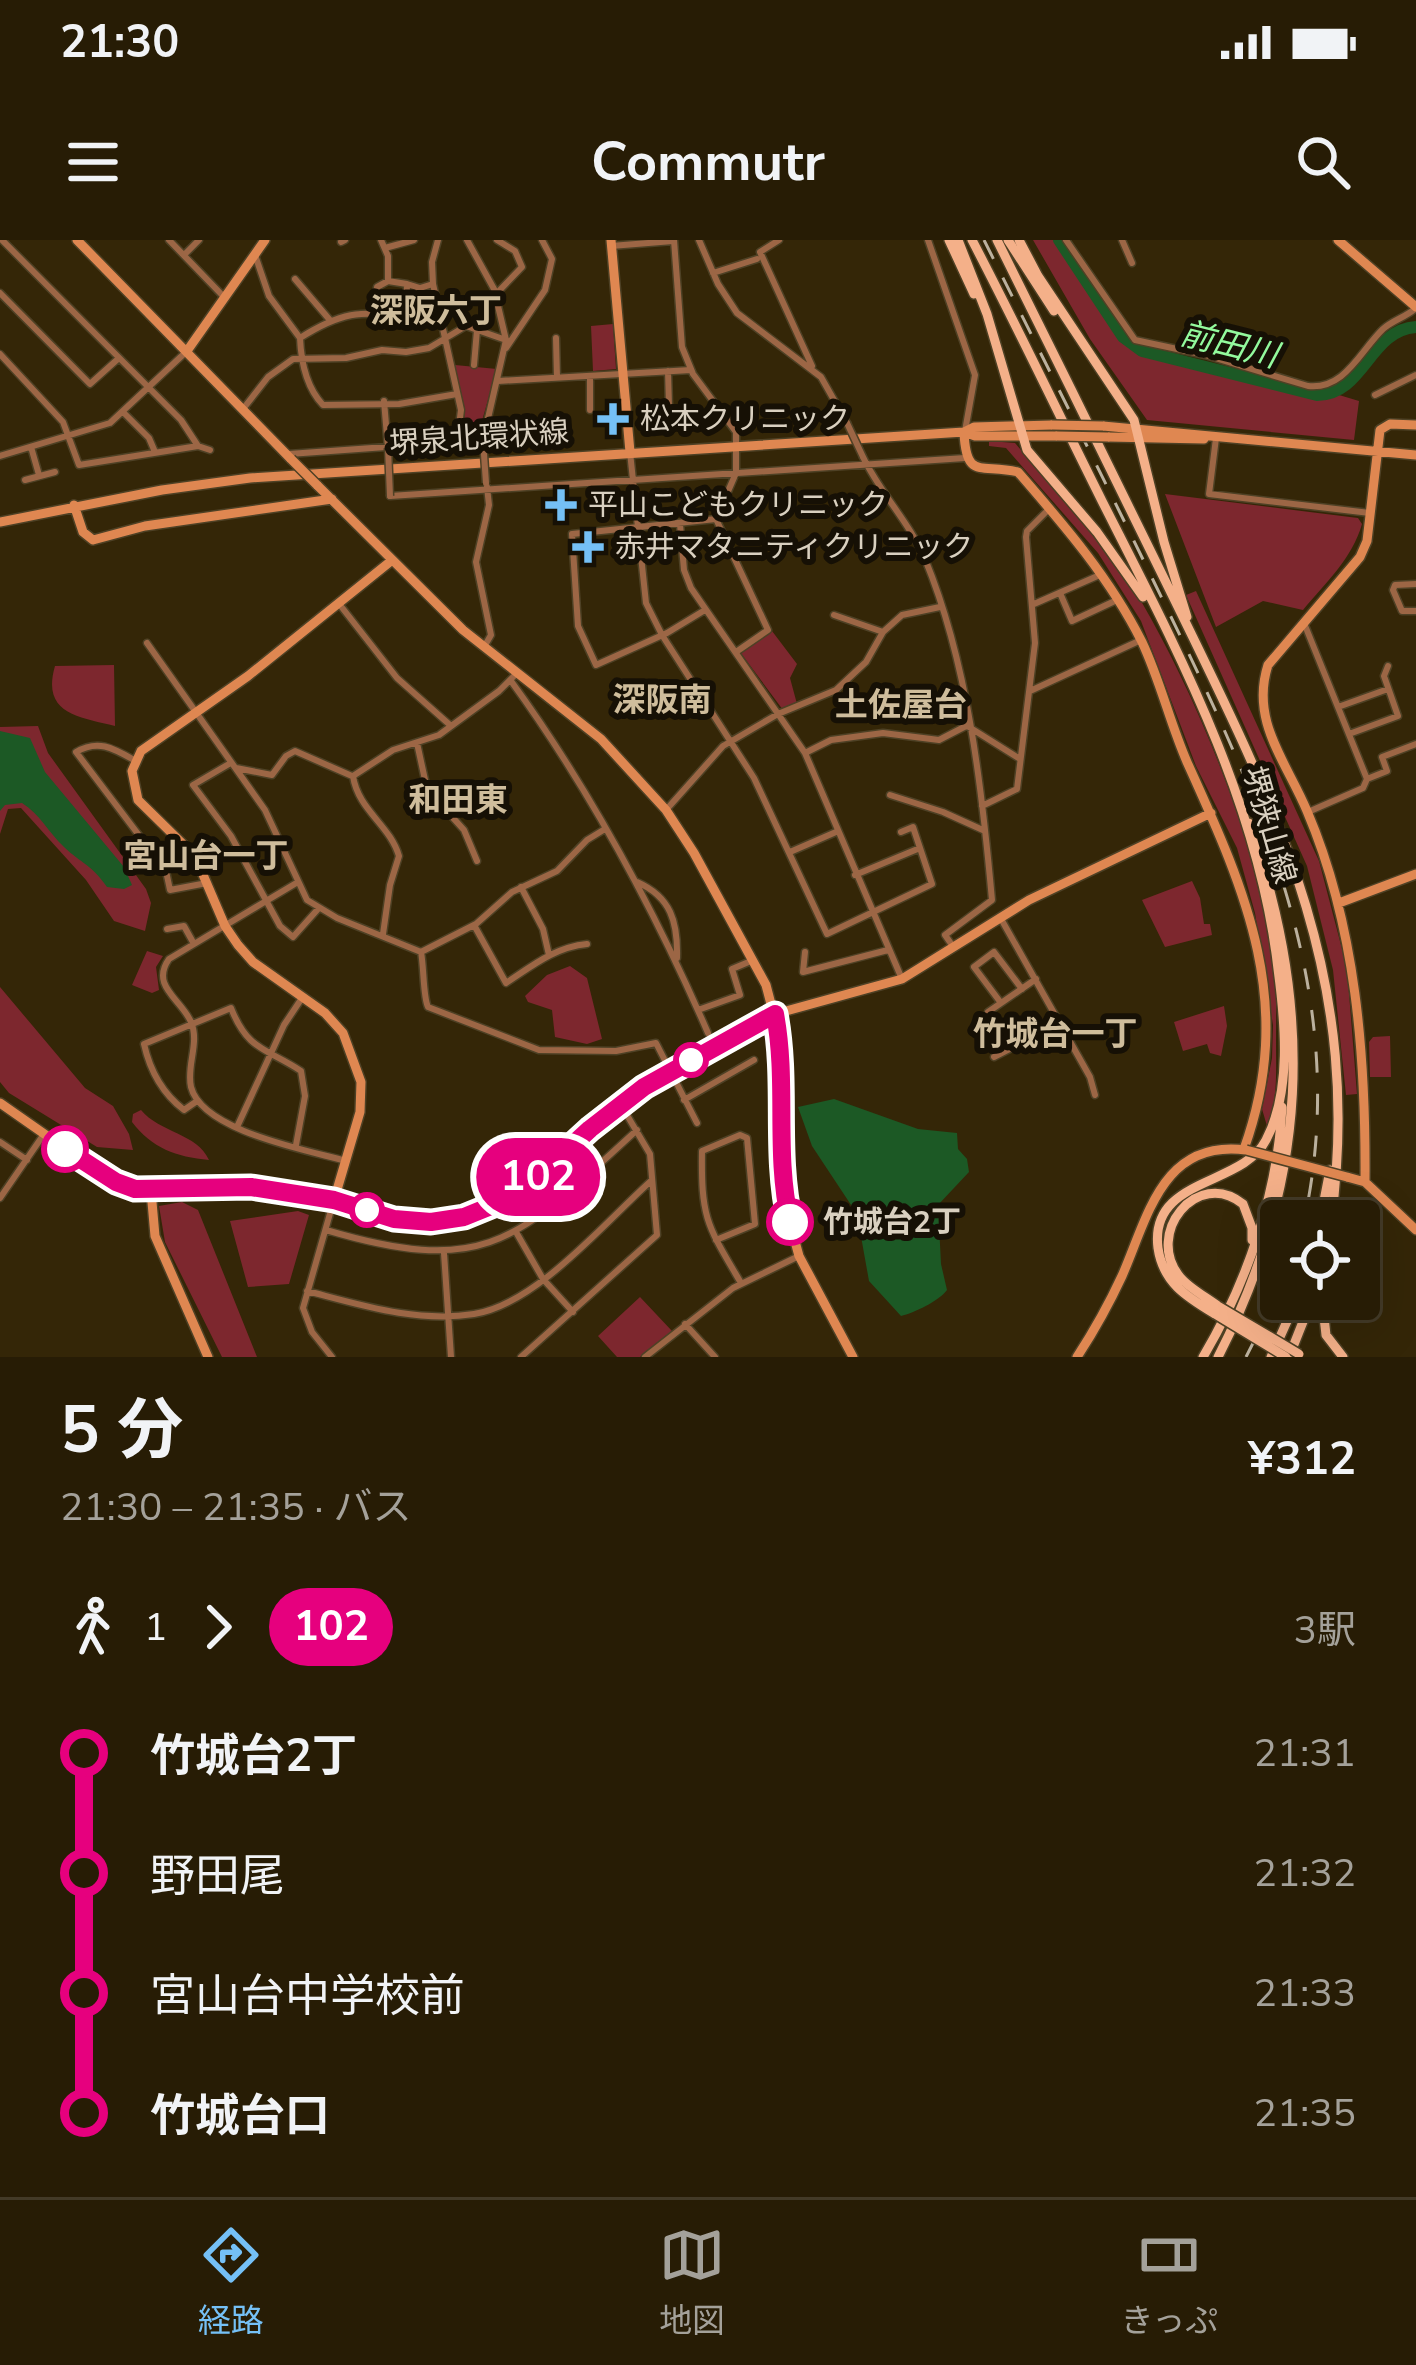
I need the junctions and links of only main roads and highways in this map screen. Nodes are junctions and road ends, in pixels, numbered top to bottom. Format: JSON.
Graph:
{"nodes":[{"id":1,"x":949,"y":240,"type":"edge"},
{"id":2,"x":958,"y":240,"type":"edge"},
{"id":3,"x":972,"y":240,"type":"edge"},
{"id":4,"x":998,"y":240,"type":"edge"},
{"id":5,"x":1008,"y":240,"type":"edge"},
{"id":6,"x":1019,"y":240,"type":"edge"},
{"id":7,"x":986,"y":314,"type":"junction"},
{"id":8,"x":1095,"y":363,"type":"junction"},
{"id":9,"x":1189,"y":628,"type":"junction"},
{"id":10,"x":1184,"y":669,"type":"junction"},
{"id":11,"x":1224,"y":756,"type":"junction"},
{"id":12,"x":1336,"y":1081,"type":"junction"},
{"id":13,"x":1282,"y":1084,"type":"junction"},
{"id":14,"x":1324,"y":1200,"type":"edge"},
{"id":15,"x":1333,"y":1200,"type":"edge"},
{"id":16,"x":1245,"y":1269,"type":"junction"},
{"id":17,"x":1216,"y":1310,"type":"junction"},
{"id":18,"x":1288,"y":1320,"type":"edge"},
{"id":19,"x":1306,"y":1320,"type":"edge"},
{"id":20,"x":1324,"y":1320,"type":"edge"},
{"id":21,"x":1295,"y":1356,"type":"edge"},
{"id":22,"x":1200,"y":1357,"type":"edge"},
{"id":23,"x":1218,"y":1357,"type":"edge"},
{"id":24,"x":1271,"y":1357,"type":"edge"},
{"id":25,"x":1343,"y":1357,"type":"edge"}],
"edges":[{"from":1,"to":7,"type":"main road"},
{"from":2,"to":7,"type":"main road"},
{"from":3,"to":10,"type":"main road","name":"堺狭山線"},
{"from":4,"to":9,"type":"main road","name":"堺狭山線"},
{"from":5,"to":8,"type":"main road"},
{"from":6,"to":8,"type":"main road"},
{"from":7,"to":10,"type":"main road"},
{"from":8,"to":9,"type":"main road"},
{"from":9,"to":12,"type":"main road","name":"堺狭山線"},
{"from":10,"to":11,"type":"main road","name":"堺狭山線"},
{"from":11,"to":13,"type":"main road","name":"堺狭山線"},
{"from":11,"to":23,"type":"main road"},
{"from":12,"to":14,"type":"main road"},
{"from":12,"to":15,"type":"main road"},
{"from":13,"to":16,"type":"main road"},
{"from":13,"to":17,"type":"main road","name":"堺狭山線"},
{"from":16,"to":17,"type":"main road","name":"堺狭山線"},
{"from":16,"to":22,"type":"main road"},
{"from":17,"to":21,"type":"main road","name":"堺狭山線","bridge":true},
{"from":18,"to":24,"type":"main road"},
{"from":19,"to":21,"type":"main road"},
{"from":20,"to":25,"type":"main road"}]}
